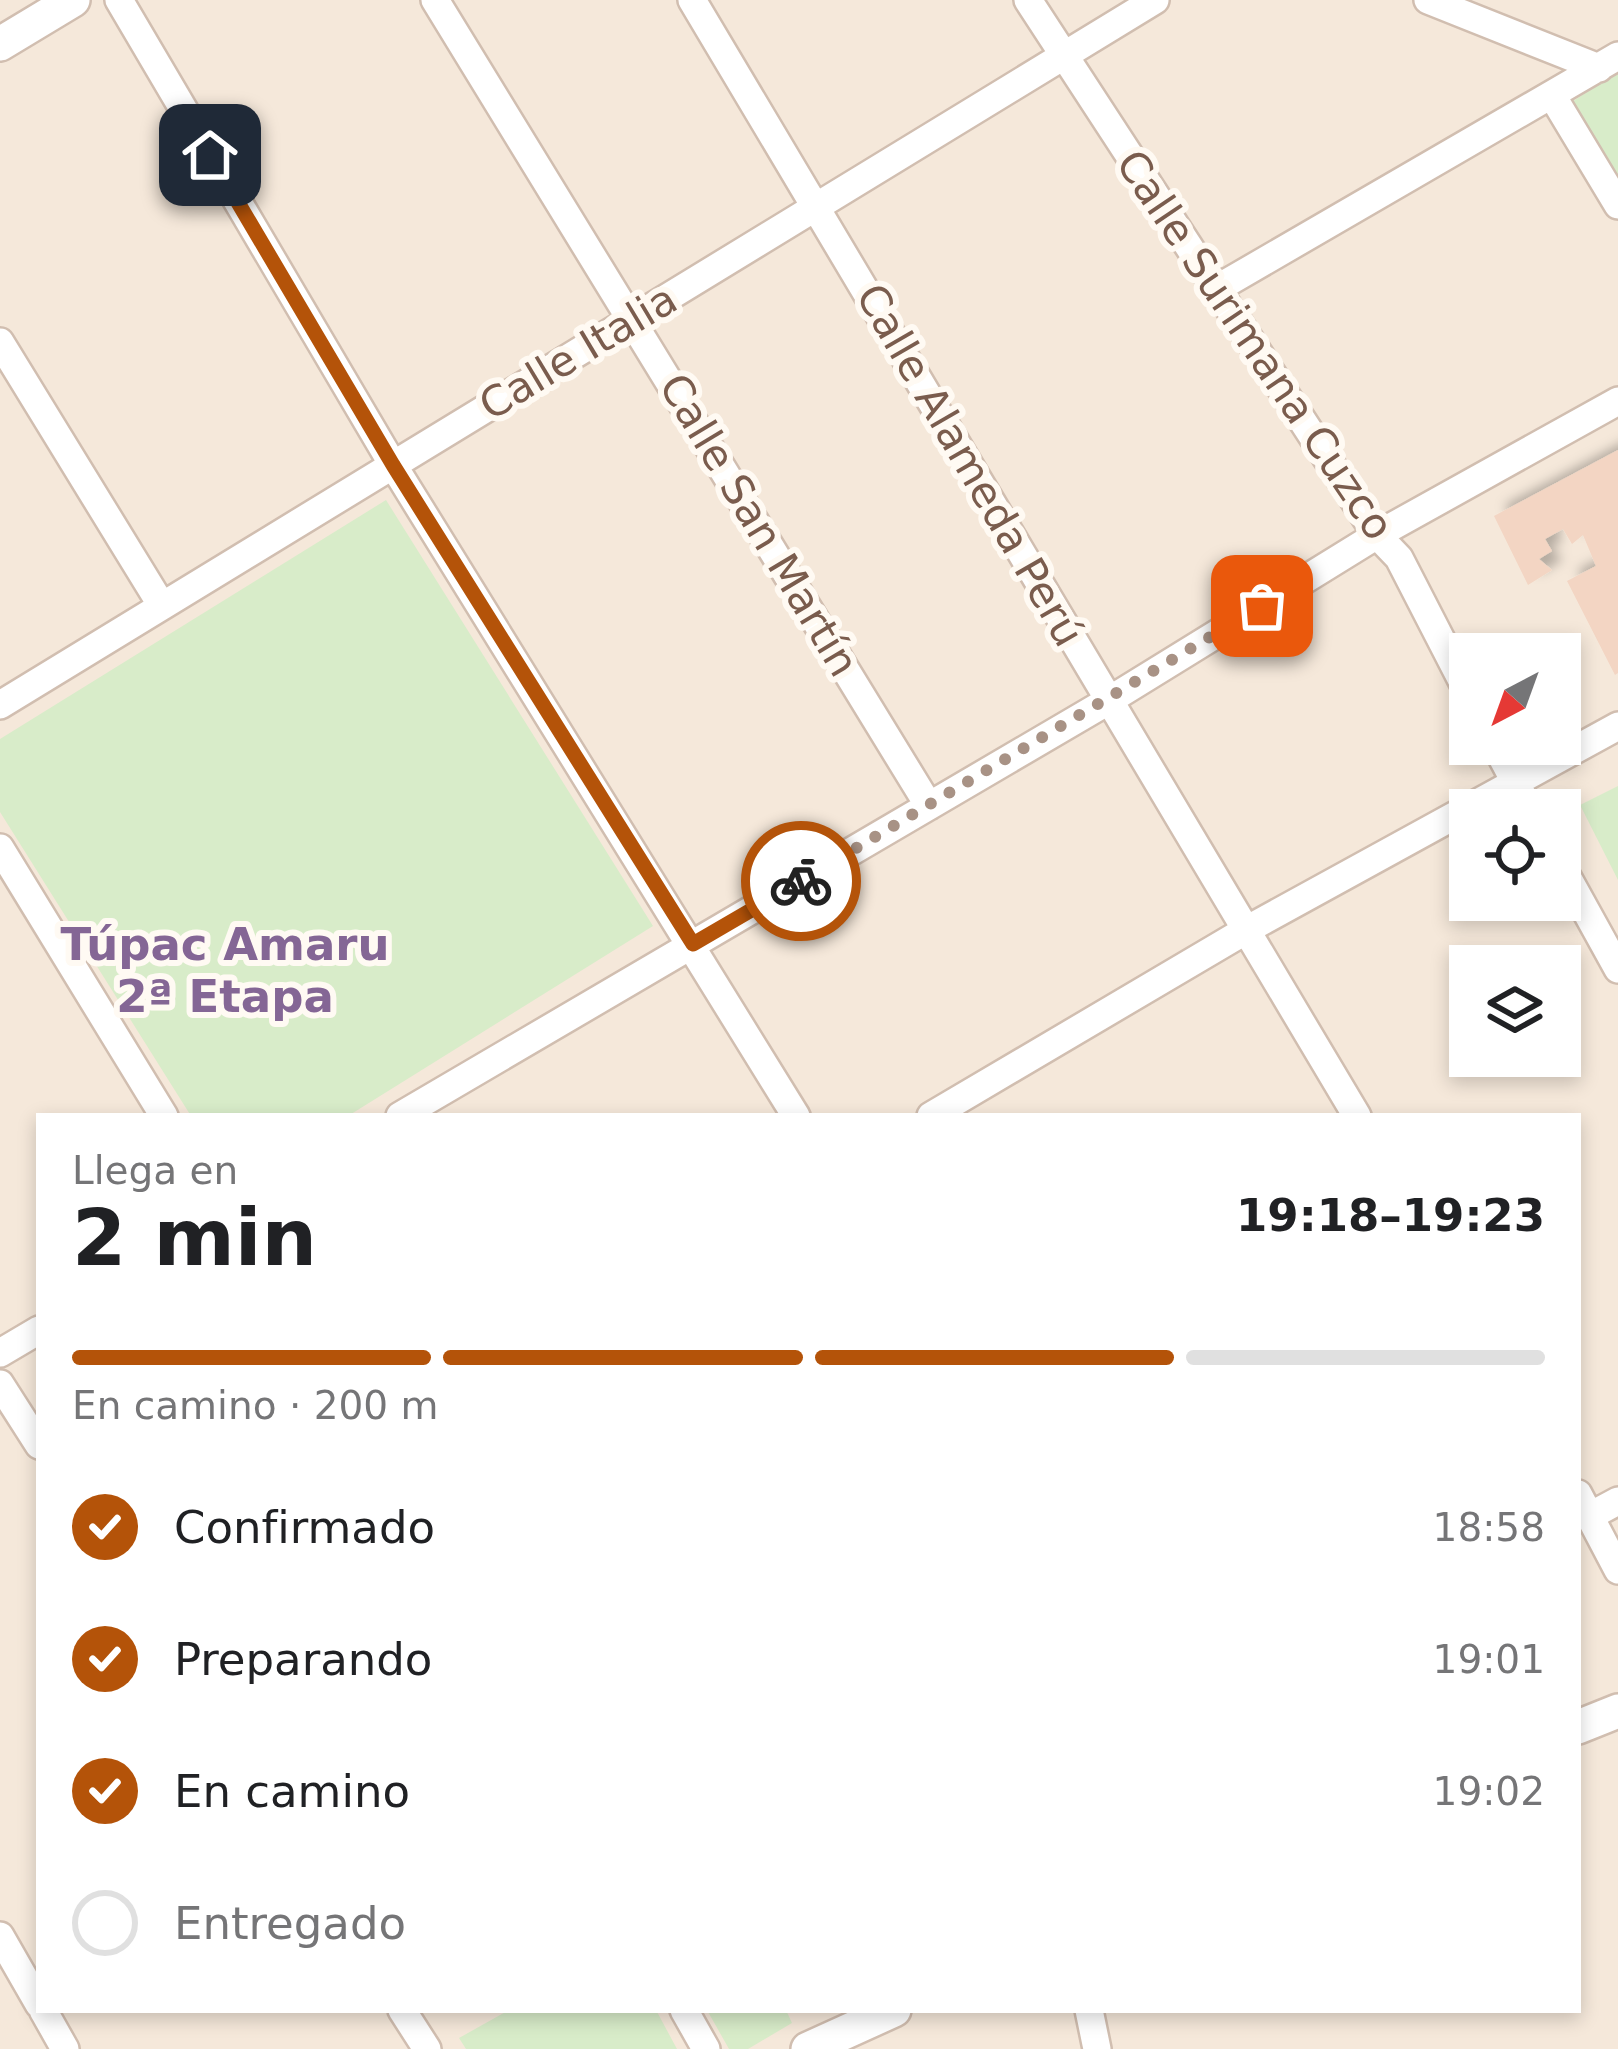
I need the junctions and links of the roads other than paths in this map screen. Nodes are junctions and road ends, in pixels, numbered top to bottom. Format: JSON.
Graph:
{"nodes":[{"id":1,"x":73,"y":0,"type":"edge"},
{"id":2,"x":118,"y":0,"type":"edge"},
{"id":3,"x":435,"y":0,"type":"edge"},
{"id":4,"x":692,"y":0,"type":"edge"},
{"id":5,"x":1028,"y":0,"type":"edge"},
{"id":6,"x":1155,"y":0,"type":"edge"},
{"id":7,"x":1428,"y":0,"type":"edge"},
{"id":8,"x":0,"y":44,"type":"edge"},
{"id":9,"x":1063,"y":57,"type":"junction"},
{"id":10,"x":1608,"y":62,"type":"edge"},
{"id":11,"x":1553,"y":97,"type":"junction"},
{"id":12,"x":1618,"y":205,"type":"edge"},
{"id":13,"x":817,"y":206,"type":"junction"},
{"id":14,"x":1218,"y":288,"type":"junction"},
{"id":15,"x":633,"y":319,"type":"junction"},
{"id":16,"x":0,"y":342,"type":"edge"},
{"id":17,"x":1618,"y":401,"type":"edge"},
{"id":18,"x":393,"y":465,"type":"junction"},
{"id":19,"x":1377,"y":535,"type":"junction"},
{"id":20,"x":162,"y":606,"type":"junction"},
{"id":21,"x":1449,"y":655,"type":"edge"},
{"id":22,"x":1108,"y":701,"type":"junction"},
{"id":23,"x":0,"y":705,"type":"edge"},
{"id":24,"x":1618,"y":726,"type":"edge"},
{"id":25,"x":1506,"y":765,"type":"edge"},
{"id":26,"x":1514,"y":782,"type":"junction"},
{"id":27,"x":1518,"y":789,"type":"edge"},
{"id":28,"x":929,"y":806,"type":"junction"},
{"id":29,"x":0,"y":848,"type":"edge"},
{"id":30,"x":1581,"y":902,"type":"edge"},
{"id":31,"x":1248,"y":929,"type":"junction"},
{"id":32,"x":693,"y":944,"type":"junction"},
{"id":33,"x":1618,"y":969,"type":"edge"},
{"id":34,"x":162,"y":1113,"type":"edge"},
{"id":35,"x":405,"y":1113,"type":"edge"},
{"id":36,"x":794,"y":1113,"type":"edge"},
{"id":37,"x":936,"y":1113,"type":"edge"},
{"id":38,"x":1355,"y":1113,"type":"edge"},
{"id":39,"x":36,"y":1332,"type":"edge"},
{"id":40,"x":0,"y":1354,"type":"edge"},
{"id":41,"x":0,"y":1384,"type":"edge"},
{"id":42,"x":36,"y":1440,"type":"edge"},
{"id":43,"x":1618,"y":1502,"type":"edge"},
{"id":44,"x":1584,"y":1505,"type":"edge"},
{"id":45,"x":1618,"y":1570,"type":"edge"},
{"id":46,"x":1618,"y":1711,"type":"edge"},
{"id":47,"x":1581,"y":1726,"type":"edge"},
{"id":48,"x":0,"y":1936,"type":"edge"},
{"id":49,"x":36,"y":1998,"type":"edge"},
{"id":50,"x":44,"y":2013,"type":"edge"},
{"id":51,"x":404,"y":2013,"type":"edge"},
{"id":52,"x":686,"y":2013,"type":"edge"},
{"id":53,"x":887,"y":2013,"type":"edge"},
{"id":54,"x":1090,"y":2013,"type":"edge"},
{"id":55,"x":65,"y":2049,"type":"edge"},
{"id":56,"x":427,"y":2049,"type":"edge"},
{"id":57,"x":706,"y":2049,"type":"edge"},
{"id":58,"x":808,"y":2049,"type":"edge"},
{"id":59,"x":1097,"y":2049,"type":"edge"}],
"edges":[{"from":1,"to":8,"type":"street"},
{"from":2,"to":18,"type":"street"},
{"from":3,"to":15,"type":"street","name":"Calle San Martín"},
{"from":4,"to":13,"type":"street","name":"Calle Alameda Perú"},
{"from":5,"to":9,"type":"street","name":"Calle Surimana Cuzco"},
{"from":6,"to":9,"type":"street","name":"Calle Italia"},
{"from":7,"to":10,"type":"street"},
{"from":9,"to":13,"type":"street","name":"Calle Italia"},
{"from":9,"to":14,"type":"street","name":"Calle Surimana Cuzco"},
{"from":10,"to":11,"type":"street"},
{"from":11,"to":12,"type":"street"},
{"from":11,"to":14,"type":"street"},
{"from":13,"to":15,"type":"street","name":"Calle Italia"},
{"from":13,"to":22,"type":"street","name":"Calle Alameda Perú"},
{"from":14,"to":19,"type":"street","name":"Calle Surimana Cuzco"},
{"from":15,"to":18,"type":"street","name":"Calle Italia"},
{"from":15,"to":28,"type":"street","name":"Calle San Martín"},
{"from":16,"to":20,"type":"street"},
{"from":17,"to":19,"type":"street"},
{"from":18,"to":20,"type":"street","name":"Calle Italia"},
{"from":18,"to":32,"type":"street"},
{"from":19,"to":21,"type":"street","name":"Calle Surimana Cuzco"},
{"from":19,"to":22,"type":"street"},
{"from":20,"to":23,"type":"street","name":"Calle Italia"},
{"from":22,"to":28,"type":"street"},
{"from":22,"to":31,"type":"street","name":"Calle Alameda Perú"},
{"from":24,"to":26,"type":"street"},
{"from":25,"to":26,"type":"street"},
{"from":26,"to":27,"type":"street"},
{"from":26,"to":31,"type":"street"},
{"from":28,"to":32,"type":"street"},
{"from":29,"to":34,"type":"street"},
{"from":30,"to":33,"type":"street"},
{"from":31,"to":37,"type":"street"},
{"from":31,"to":38,"type":"street","name":"Calle Alameda Perú"},
{"from":32,"to":35,"type":"street"},
{"from":32,"to":36,"type":"street"},
{"from":39,"to":40,"type":"street"},
{"from":41,"to":42,"type":"street"},
{"from":43,"to":44,"type":"street"},
{"from":44,"to":45,"type":"street"},
{"from":46,"to":47,"type":"street"},
{"from":48,"to":49,"type":"street"},
{"from":50,"to":55,"type":"street"},
{"from":51,"to":56,"type":"street"},
{"from":52,"to":57,"type":"street"},
{"from":53,"to":58,"type":"street"},
{"from":54,"to":59,"type":"street"}]}
